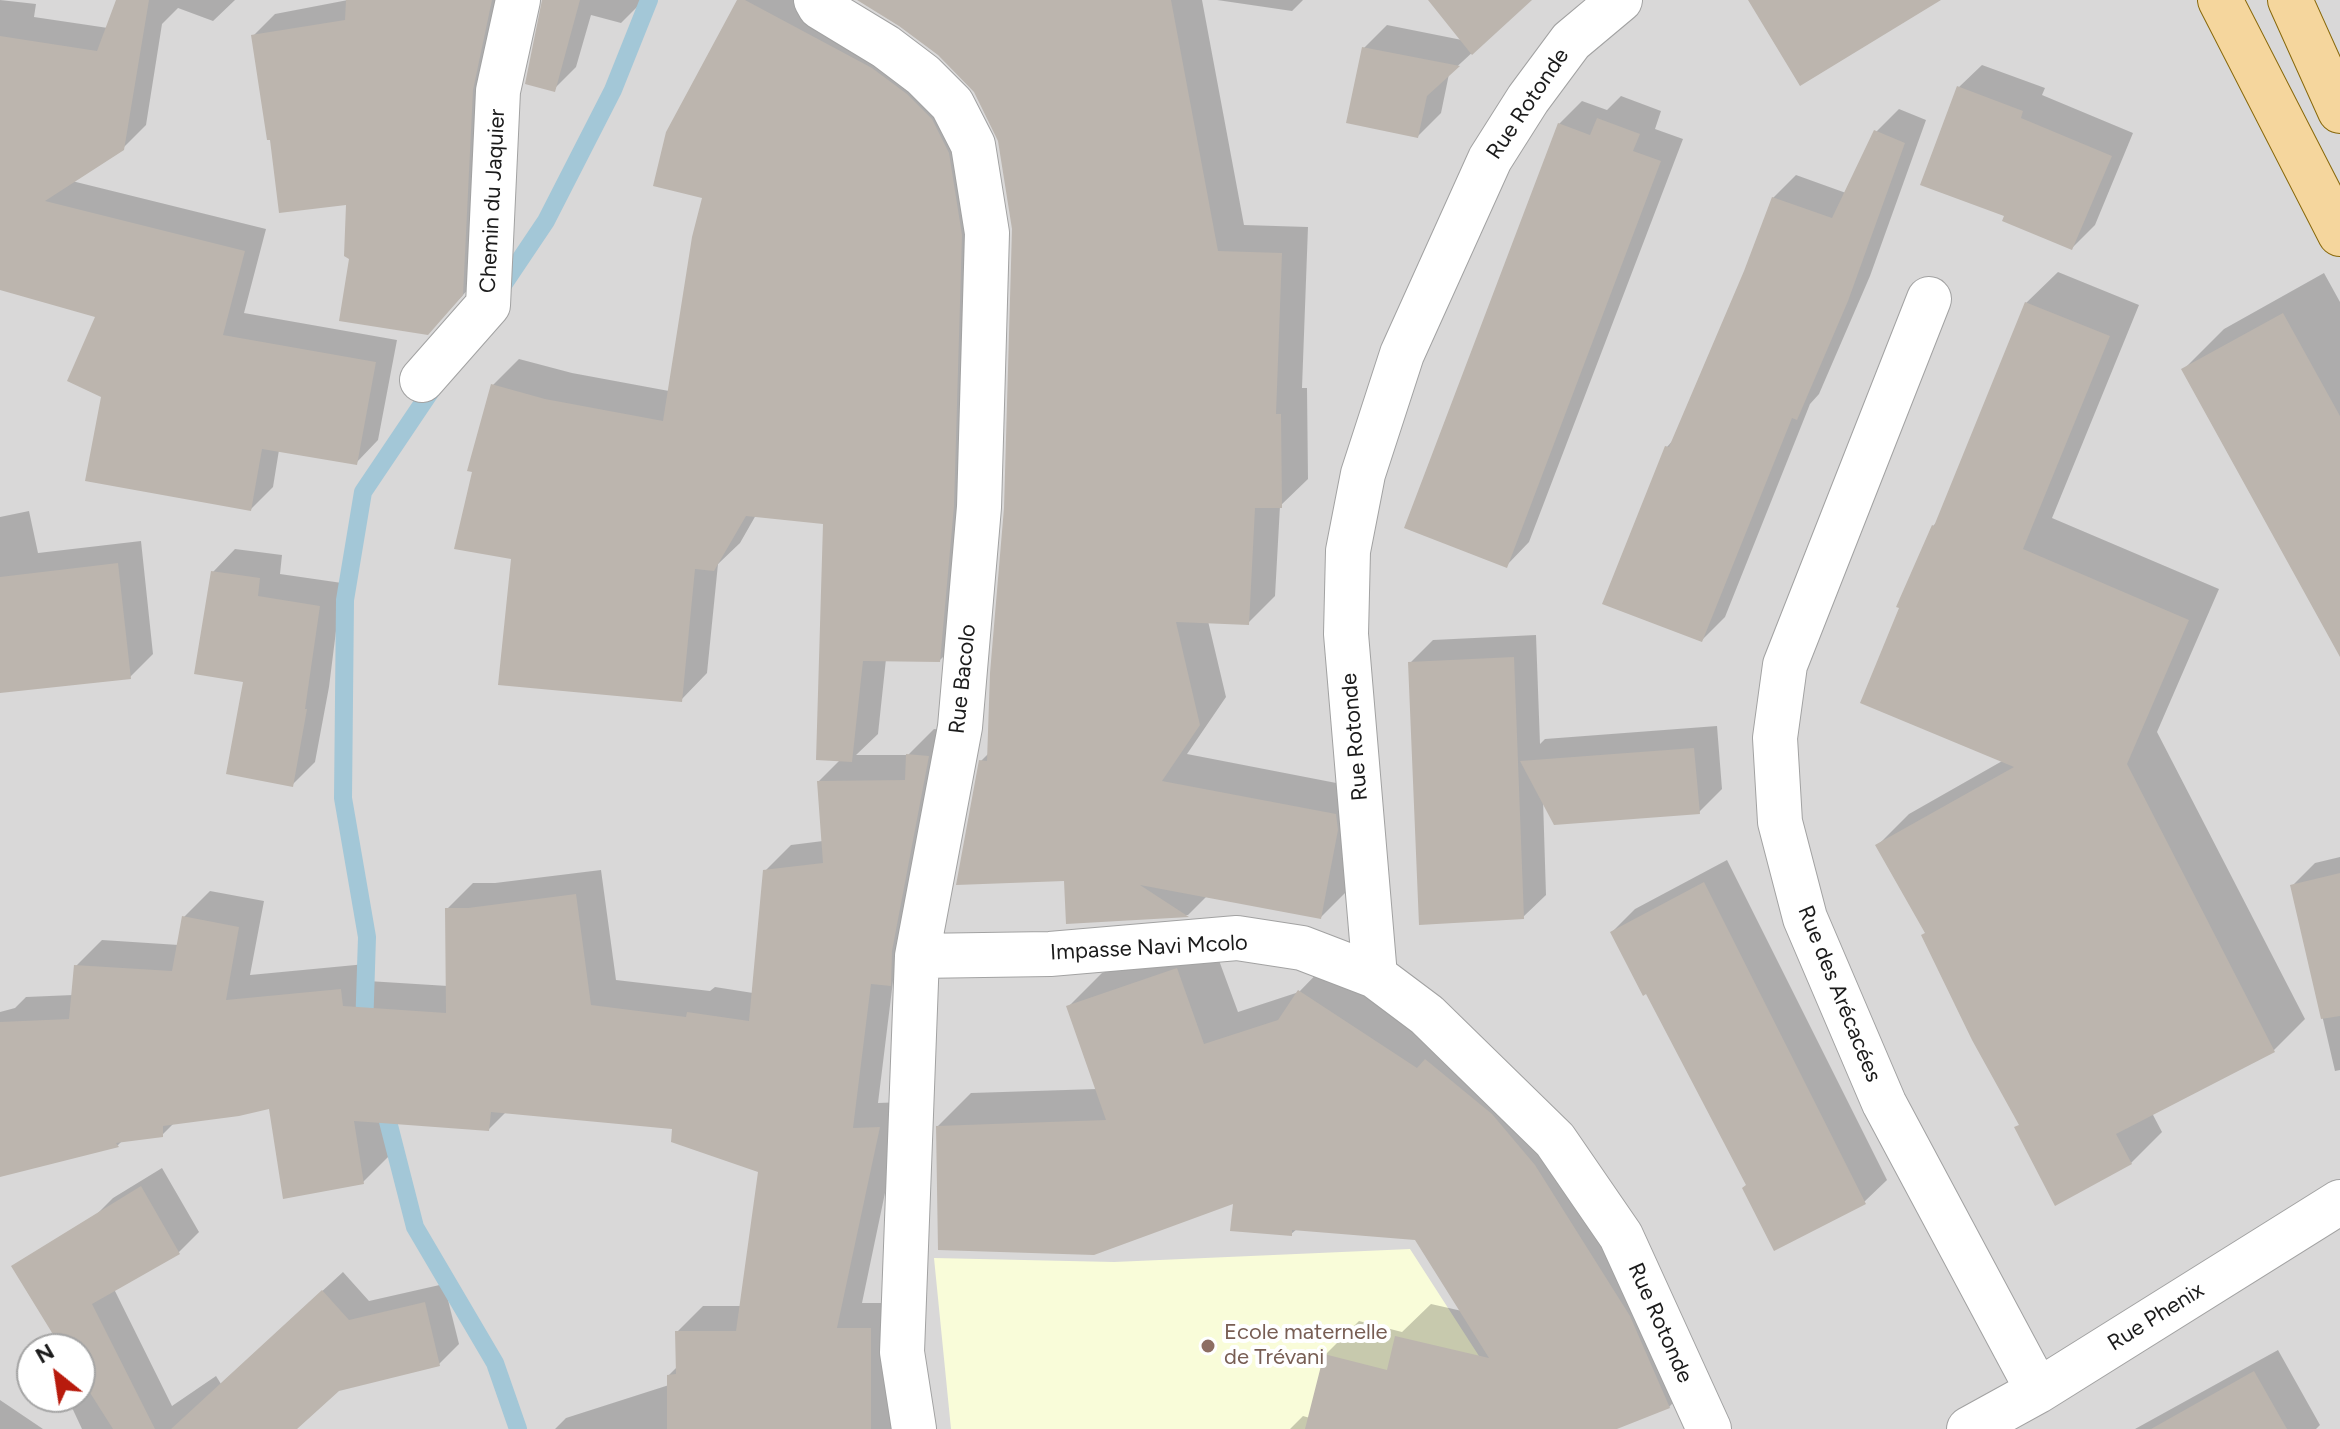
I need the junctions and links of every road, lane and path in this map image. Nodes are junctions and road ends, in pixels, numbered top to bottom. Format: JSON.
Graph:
{"nodes":[{"id":1,"x":518,"y":0,"type":"edge"},
{"id":2,"x":816,"y":0,"type":"edge"},
{"id":3,"x":1620,"y":0,"type":"edge"},
{"id":4,"x":2220,"y":0,"type":"edge"},
{"id":5,"x":2290,"y":0,"type":"edge"},
{"id":6,"x":2340,"y":111,"type":"edge"},
{"id":7,"x":2340,"y":234,"type":"edge"},
{"id":8,"x":1929,"y":299,"type":"dead end"},
{"id":9,"x":422,"y":380,"type":"dead end"},
{"id":10,"x":917,"y":956,"type":"junction"},
{"id":11,"x":1375,"y":976,"type":"junction"},
{"id":12,"x":2340,"y":1202,"type":"edge"},
{"id":13,"x":2038,"y":1391,"type":"junction"},
{"id":14,"x":914,"y":1429,"type":"edge"},
{"id":15,"x":1709,"y":1429,"type":"edge"},
{"id":16,"x":1969,"y":1429,"type":"edge"}],
"edges":[{"from":1,"to":9,"type":"street","name":"Chemin du Jaquier"},
{"from":2,"to":10,"type":"street","name":"Rue Bacolo"},
{"from":3,"to":11,"type":"street","name":"Rue Rotonde"},
{"from":4,"to":7,"type":"main road"},
{"from":5,"to":6,"type":"main road"},
{"from":8,"to":13,"type":"street","name":"Rue des Arécacées"},
{"from":10,"to":11,"type":"street","name":"Impasse Navi Mcolo"},
{"from":10,"to":14,"type":"street","name":"Rue Bacolo"},
{"from":11,"to":15,"type":"street","name":"Rue Rotonde"},
{"from":12,"to":13,"type":"street","name":"Rue Phenix"},
{"from":13,"to":16,"type":"street","name":"Rue Phenix"}]}
